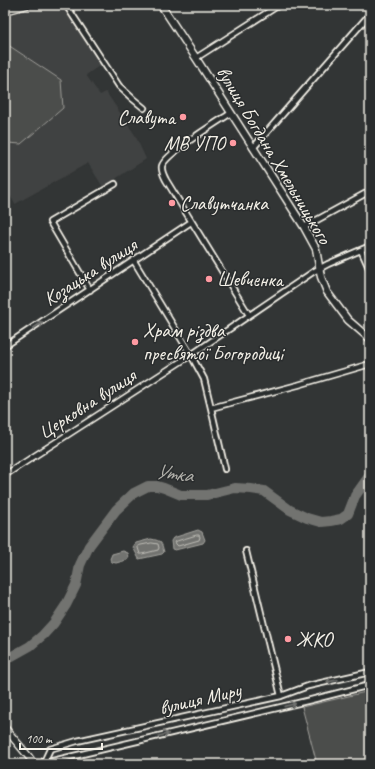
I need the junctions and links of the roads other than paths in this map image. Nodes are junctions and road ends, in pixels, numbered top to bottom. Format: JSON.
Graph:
{"nodes":[{"id":1,"x":27,"y":5,"type":"edge"},
{"id":2,"x":66,"y":5,"type":"edge"},
{"id":3,"x":161,"y":5,"type":"edge"},
{"id":4,"x":280,"y":5,"type":"edge"},
{"id":5,"x":5,"y":11,"type":"edge"},
{"id":6,"x":370,"y":14,"type":"edge"},
{"id":7,"x":196,"y":58,"type":"junction"},
{"id":8,"x":144,"y":108,"type":"dead end"},
{"id":9,"x":231,"y":112,"type":"junction"},
{"id":10,"x":254,"y":148,"type":"junction"},
{"id":11,"x":115,"y":184,"type":"dead end"},
{"id":12,"x":370,"y":191,"type":"edge"},
{"id":13,"x":191,"y":222,"type":"junction"},
{"id":14,"x":304,"y":227,"type":"junction"},
{"id":15,"x":370,"y":246,"type":"edge"},
{"id":16,"x":361,"y":250,"type":"junction"},
{"id":17,"x":134,"y":261,"type":"junction"},
{"id":18,"x":320,"y":269,"type":"junction"},
{"id":19,"x":370,"y":270,"type":"edge"},
{"id":20,"x":90,"y":290,"type":"junction"},
{"id":21,"x":249,"y":315,"type":"junction"},
{"id":22,"x":370,"y":339,"type":"edge"},
{"id":23,"x":5,"y":346,"type":"edge"},
{"id":24,"x":191,"y":355,"type":"junction"},
{"id":25,"x":370,"y":364,"type":"edge"},
{"id":26,"x":211,"y":408,"type":"junction"},
{"id":27,"x":225,"y":469,"type":"dead end"},
{"id":28,"x":5,"y":475,"type":"edge"},
{"id":29,"x":246,"y":551,"type":"dead end"},
{"id":30,"x":370,"y":672,"type":"edge"},
{"id":31,"x":370,"y":685,"type":"edge"},
{"id":32,"x":281,"y":696,"type":"junction"},
{"id":33,"x":5,"y":728,"type":"edge"},
{"id":34,"x":34,"y":764,"type":"edge"},
{"id":35,"x":43,"y":764,"type":"edge"}],
"edges":[{"from":1,"to":5,"type":"main road"},
{"from":2,"to":8,"type":"street"},
{"from":3,"to":7,"type":"main road","name":"вулиця Богдана Хмельницького"},
{"from":4,"to":7,"type":"street"},
{"from":6,"to":10,"type":"street"},
{"from":7,"to":9,"type":"main road","name":"вулиця Богдана Хмельницького"},
{"from":9,"to":10,"type":"main road","name":"вулиця Богдана Хмельницького"},
{"from":9,"to":13,"type":"street"},
{"from":10,"to":14,"type":"main road","name":"вулиця Богдана Хмельницького"},
{"from":11,"to":20,"type":"street"},
{"from":12,"to":14,"type":"street"},
{"from":13,"to":17,"type":"street","name":"Козацька вулиця"},
{"from":13,"to":21,"type":"street"},
{"from":14,"to":18,"type":"main road","name":"вулиця Богдана Хмельницького"},
{"from":15,"to":16,"type":"street","name":"Церковна вулиця"},
{"from":16,"to":18,"type":"street","name":"Церковна вулиця"},
{"from":16,"to":19,"type":"street"},
{"from":17,"to":20,"type":"street","name":"Козацька вулиця"},
{"from":17,"to":24,"type":"street"},
{"from":18,"to":21,"type":"street","name":"Церковна вулиця"},
{"from":18,"to":22,"type":"main road","name":"вулиця Богдана Хмельницького"},
{"from":23,"to":20,"type":"street","name":"Козацька вулиця","one_way":true},
{"from":21,"to":24,"type":"street","name":"Церковна вулиця"},
{"from":24,"to":26,"type":"street"},
{"from":24,"to":28,"type":"street","name":"Церковна вулиця"},
{"from":25,"to":26,"type":"street"},
{"from":26,"to":27,"type":"street"},
{"from":29,"to":32,"type":"street"},
{"from":30,"to":32,"type":"street","name":"вулиця Миру","one_way":true},
{"from":35,"to":31,"type":"street","name":"вулиця Миру","one_way":true},
{"from":32,"to":35,"type":"street","name":"вулиця Миру"},
{"from":33,"to":34,"type":"main road"}]}
